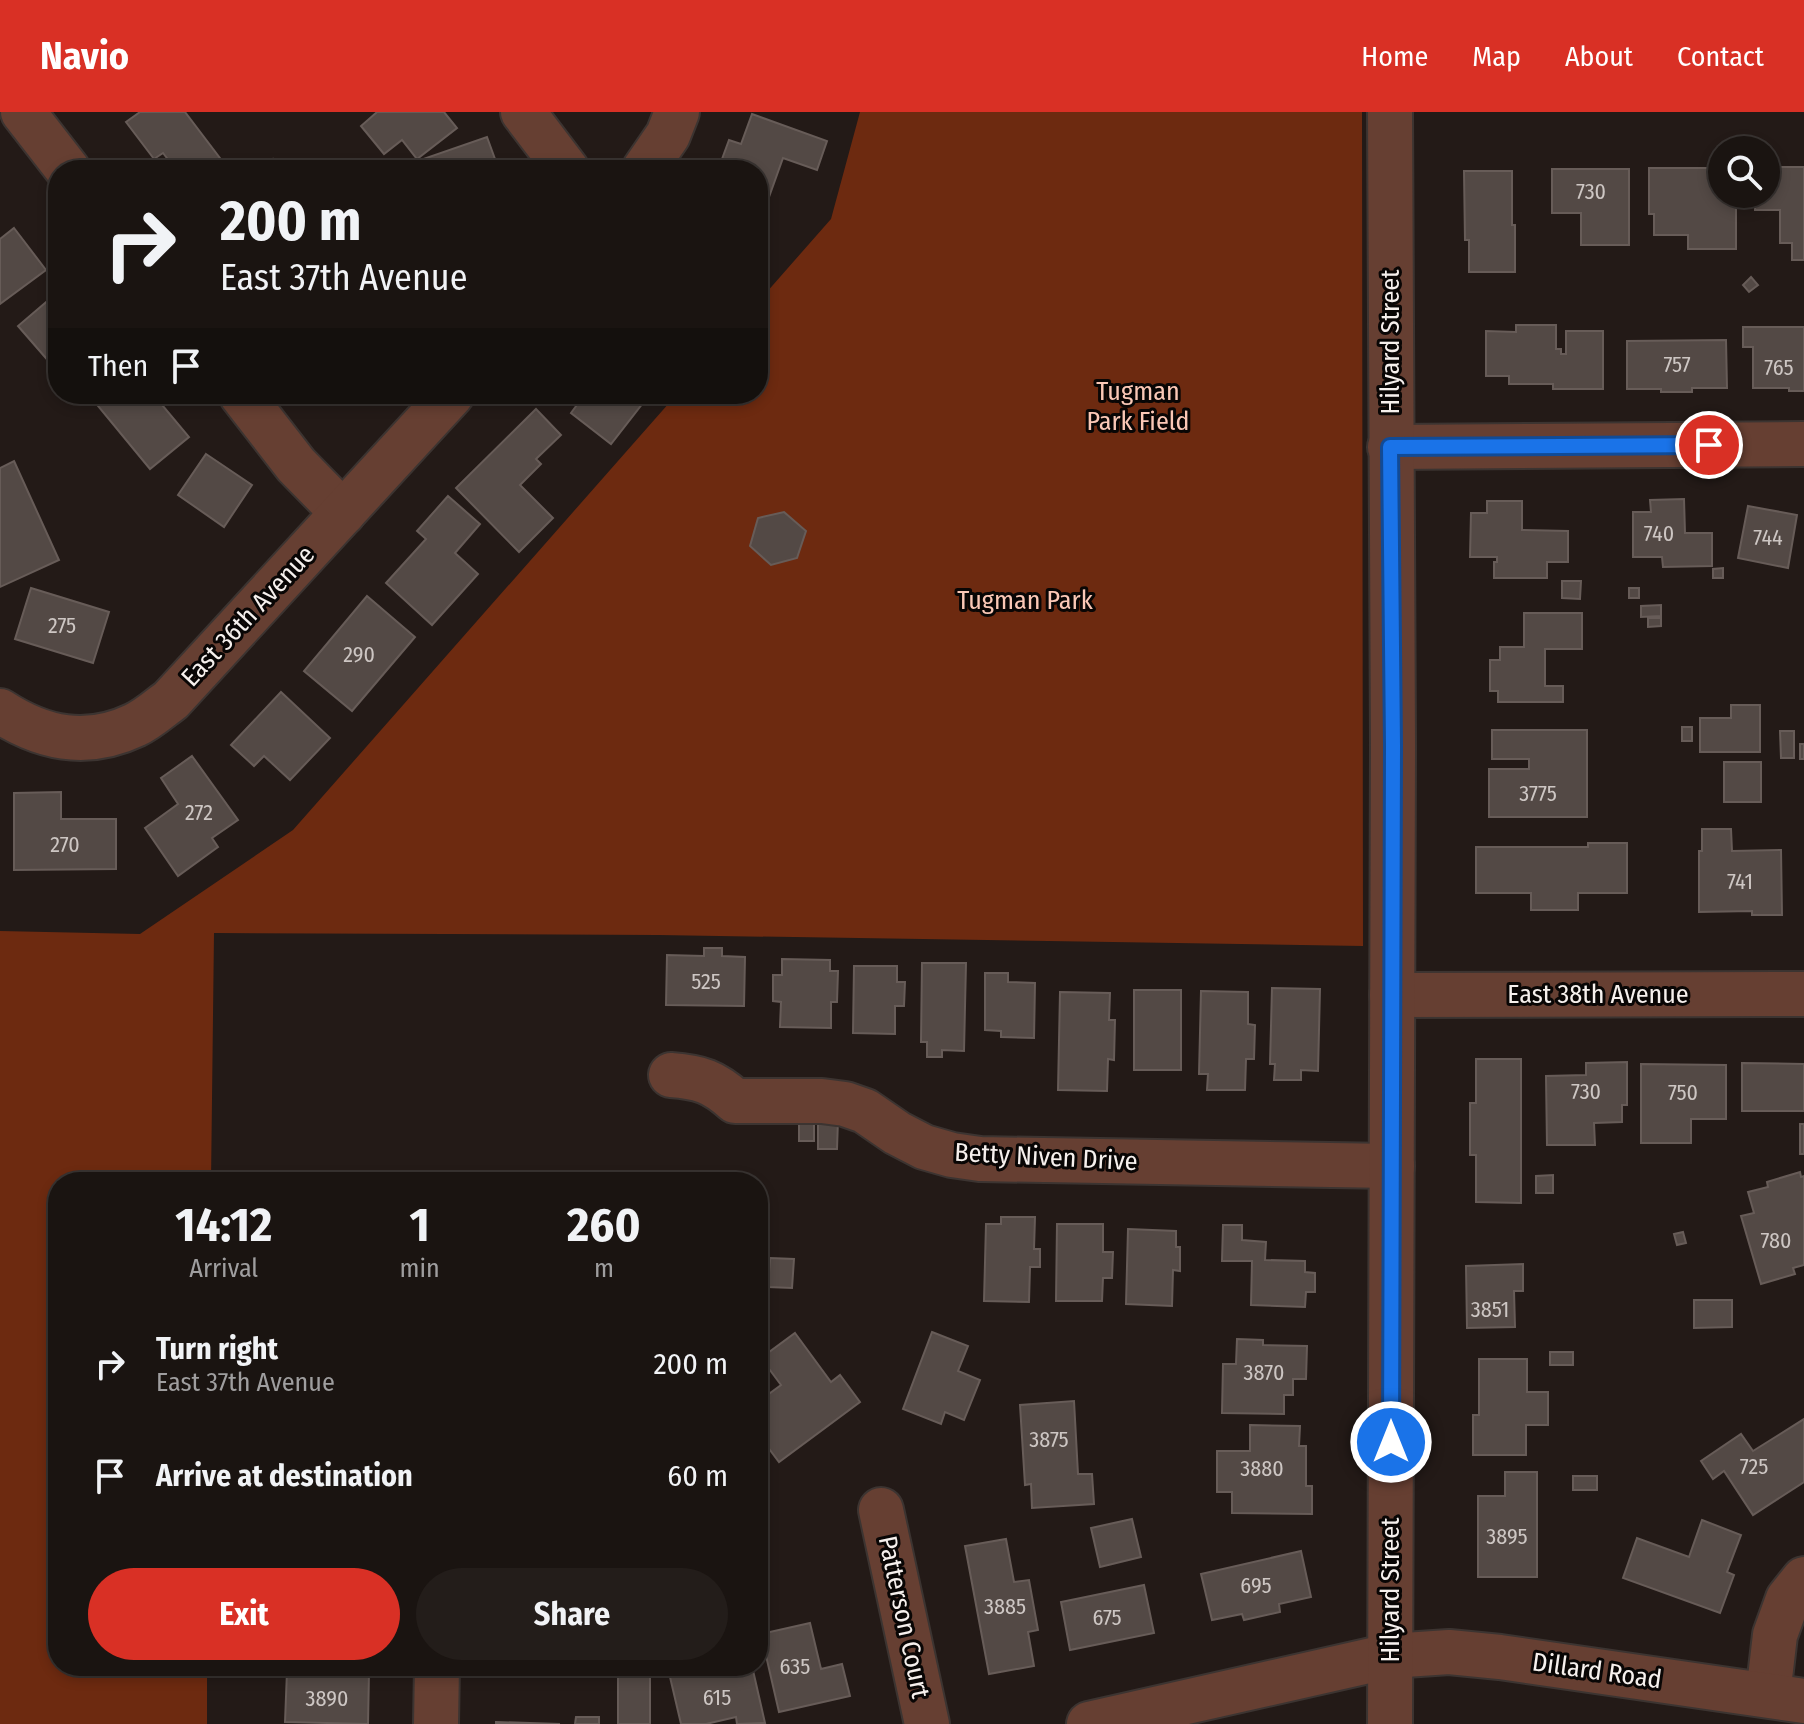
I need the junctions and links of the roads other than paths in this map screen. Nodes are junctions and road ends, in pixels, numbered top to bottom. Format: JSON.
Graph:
{"nodes":[{"id":1,"x":23,"y":112,"type":"edge"},
{"id":2,"x":523,"y":112,"type":"edge"},
{"id":3,"x":677,"y":112,"type":"edge"},
{"id":4,"x":1390,"y":112,"type":"edge"},
{"id":5,"x":60,"y":160,"type":"edge"},
{"id":6,"x":559,"y":160,"type":"edge"},
{"id":7,"x":651,"y":160,"type":"edge"},
{"id":8,"x":249,"y":404,"type":"edge"},
{"id":9,"x":443,"y":404,"type":"edge"},
{"id":10,"x":1804,"y":444,"type":"edge"},
{"id":11,"x":1390,"y":447,"type":"junction"},
{"id":12,"x":343,"y":513,"type":"junction"},
{"id":13,"x":0,"y":711,"type":"edge"},
{"id":14,"x":1804,"y":994,"type":"edge"},
{"id":15,"x":1392,"y":995,"type":"junction"},
{"id":16,"x":671,"y":1075,"type":"dead end"},
{"id":17,"x":1392,"y":1166,"type":"junction"},
{"id":18,"x":881,"y":1510,"type":"dead end"},
{"id":19,"x":1804,"y":1579,"type":"edge"},
{"id":20,"x":1390,"y":1656,"type":"junction"},
{"id":21,"x":437,"y":1676,"type":"edge"},
{"id":22,"x":1786,"y":1698,"type":"edge"},
{"id":23,"x":436,"y":1724,"type":"edge"},
{"id":24,"x":927,"y":1724,"type":"edge"},
{"id":25,"x":1089,"y":1724,"type":"edge"},
{"id":26,"x":1390,"y":1724,"type":"edge"}],
"edges":[{"from":1,"to":5,"type":"street"},
{"from":2,"to":6,"type":"street"},
{"from":3,"to":7,"type":"street"},
{"from":4,"to":11,"type":"street","name":"Hilyard Street"},
{"from":8,"to":12,"type":"street"},
{"from":9,"to":12,"type":"street","name":"East 36th Avenue"},
{"from":10,"to":11,"type":"street"},
{"from":11,"to":15,"type":"street","name":"Hilyard Street"},
{"from":12,"to":13,"type":"street","name":"East 36th Avenue"},
{"from":14,"to":15,"type":"street","name":"East 38th Avenue"},
{"from":15,"to":17,"type":"street","name":"Hilyard Street"},
{"from":16,"to":17,"type":"street","name":"Betty Niven Drive"},
{"from":17,"to":20,"type":"street","name":"Hilyard Street"},
{"from":18,"to":24,"type":"street","name":"Patterson Court"},
{"from":19,"to":22,"type":"street"},
{"from":20,"to":22,"type":"street","name":"Dillard Road"},
{"from":20,"to":25,"type":"street","name":"Dillard Road"},
{"from":20,"to":26,"type":"street","name":"Hilyard Street"},
{"from":21,"to":23,"type":"street"}]}
